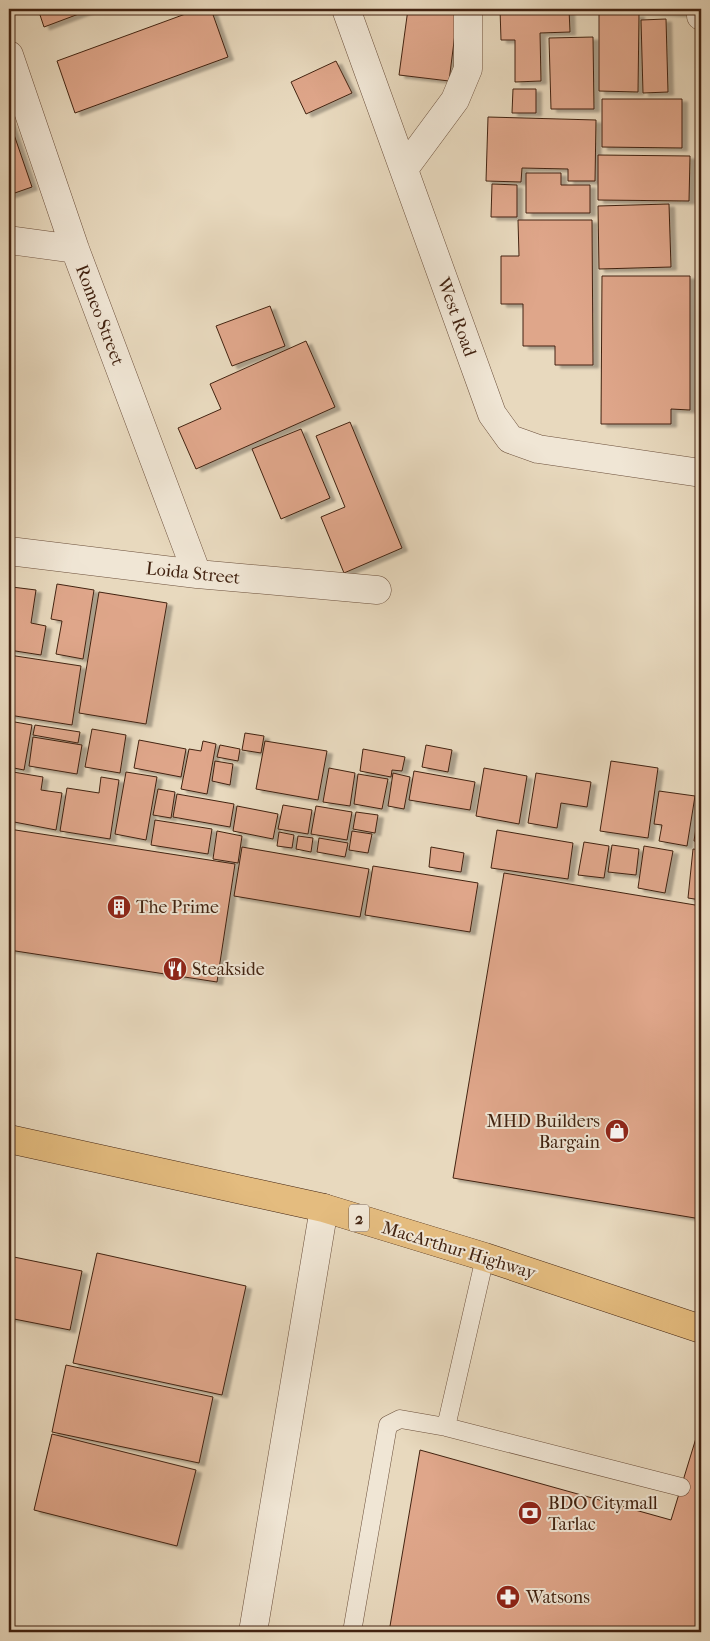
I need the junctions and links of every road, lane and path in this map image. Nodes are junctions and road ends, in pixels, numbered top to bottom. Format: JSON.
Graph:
{"nodes":[{"id":1,"x":346,"y":9,"type":"edge"},
{"id":2,"x":468,"y":9,"type":"edge"},
{"id":3,"x":701,"y":9,"type":"edge"},
{"id":4,"x":701,"y":16,"type":"edge"},
{"id":5,"x":9,"y":55,"type":"edge"},
{"id":6,"x":404,"y":169,"type":"junction"},
{"id":7,"x":9,"y":240,"type":"edge"},
{"id":8,"x":75,"y":249,"type":"junction"},
{"id":9,"x":701,"y":473,"type":"edge"},
{"id":10,"x":9,"y":551,"type":"edge"},
{"id":11,"x":197,"y":574,"type":"junction"},
{"id":12,"x":377,"y":590,"type":"dead end"},
{"id":13,"x":9,"y":1139,"type":"edge"},
{"id":14,"x":324,"y":1208,"type":"junction"},
{"id":15,"x":485,"y":1257,"type":"junction"},
{"id":16,"x":701,"y":1329,"type":"edge"},
{"id":17,"x":446,"y":1427,"type":"junction"},
{"id":18,"x":681,"y":1487,"type":"dead end"},
{"id":19,"x":253,"y":1632,"type":"edge"},
{"id":20,"x":352,"y":1632,"type":"edge"}],
"edges":[{"from":1,"to":6,"type":"street","name":"West Road"},
{"from":2,"to":6,"type":"street"},
{"from":3,"to":4,"type":"street"},
{"from":5,"to":8,"type":"street","name":"Romeo Street"},
{"from":6,"to":9,"type":"street","name":"West Road"},
{"from":7,"to":8,"type":"street"},
{"from":8,"to":11,"type":"street","name":"Romeo Street"},
{"from":10,"to":11,"type":"street","name":"Loida Street"},
{"from":11,"to":12,"type":"street","name":"Loida Street"},
{"from":13,"to":14,"type":"highway","name":"MacArthur Highway","number":"2"},
{"from":14,"to":15,"type":"highway","name":"MacArthur Highway","number":"2"},
{"from":14,"to":19,"type":"street"},
{"from":15,"to":16,"type":"highway","name":"MacArthur Highway","number":"2"},
{"from":15,"to":17,"type":"lane"},
{"from":17,"to":18,"type":"lane"},
{"from":17,"to":20,"type":"lane"}]}
